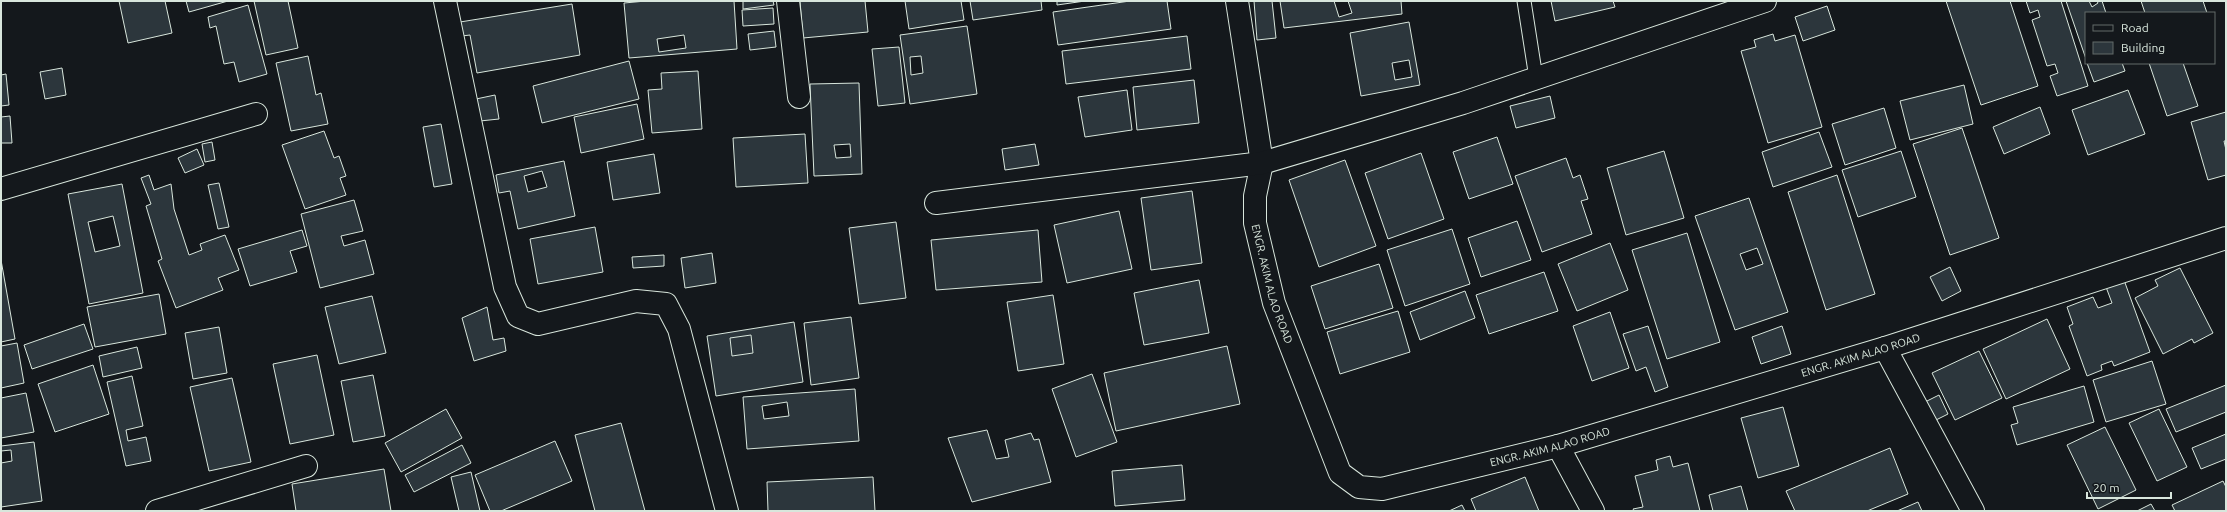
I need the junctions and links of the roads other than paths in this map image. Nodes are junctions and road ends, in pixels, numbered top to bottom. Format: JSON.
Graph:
{"nodes":[{"id":1,"x":445,"y":1,"type":"edge"},
{"id":2,"x":788,"y":1,"type":"edge"},
{"id":3,"x":1237,"y":1,"type":"edge"},
{"id":4,"x":1524,"y":1,"type":"edge"},
{"id":5,"x":1765,"y":1,"type":"edge"},
{"id":6,"x":1536,"y":78,"type":"junction"},
{"id":7,"x":799,"y":97,"type":"dead end"},
{"id":8,"x":256,"y":114,"type":"dead end"},
{"id":9,"x":1262,"y":163,"type":"junction"},
{"id":10,"x":1,"y":190,"type":"edge"},
{"id":11,"x":936,"y":203,"type":"dead end"},
{"id":12,"x":2226,"y":238,"type":"edge"},
{"id":13,"x":1885,"y":348,"type":"junction"},
{"id":14,"x":1558,"y":446,"type":"junction"},
{"id":15,"x":306,"y":466,"type":"dead end"},
{"id":16,"x":157,"y":511,"type":"edge"},
{"id":17,"x":727,"y":511,"type":"edge"},
{"id":18,"x":1593,"y":511,"type":"edge"},
{"id":19,"x":1973,"y":511,"type":"edge"}],
"edges":[{"from":1,"to":17,"type":"street"},
{"from":2,"to":7,"type":"street"},
{"from":3,"to":9,"type":"street","name":"ENGR. AKIM ALAO ROAD"},
{"from":4,"to":6,"type":"lane"},
{"from":5,"to":6,"type":"street"},
{"from":6,"to":9,"type":"street"},
{"from":8,"to":10,"type":"street"},
{"from":9,"to":11,"type":"street"},
{"from":9,"to":14,"type":"street","name":"ENGR. AKIM ALAO ROAD"},
{"from":12,"to":13,"type":"street","name":"ENGR. AKIM ALAO ROAD"},
{"from":13,"to":14,"type":"street","name":"ENGR. AKIM ALAO ROAD"},
{"from":13,"to":19,"type":"street"},
{"from":14,"to":18,"type":"street"},
{"from":15,"to":16,"type":"street"}]}
